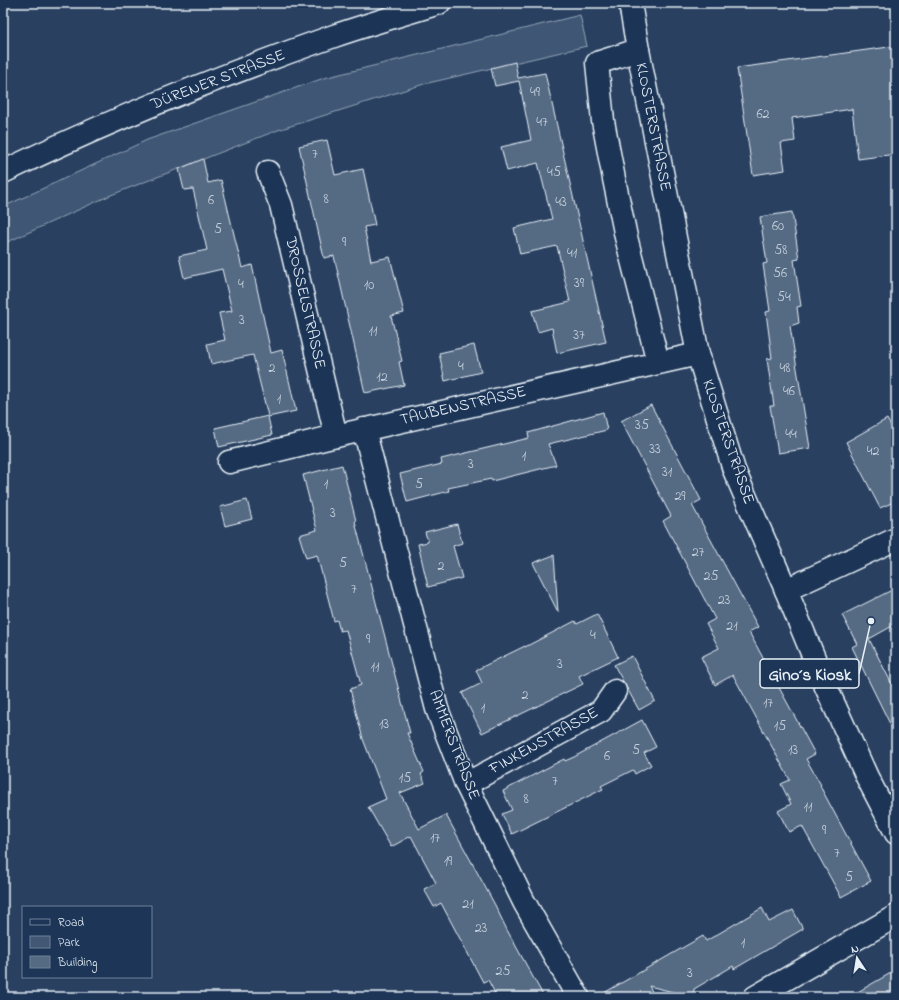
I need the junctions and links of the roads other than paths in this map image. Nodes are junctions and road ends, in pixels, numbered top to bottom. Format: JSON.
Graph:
{"nodes":[{"id":1,"x":439,"y":3,"type":"edge"},
{"id":2,"x":630,"y":3,"type":"edge"},
{"id":3,"x":638,"y":50,"type":"junction"},
{"id":4,"x":3,"y":172,"type":"edge"},
{"id":5,"x":268,"y":172,"type":"dead end"},
{"id":6,"x":698,"y":354,"type":"junction"},
{"id":7,"x":658,"y":362,"type":"junction"},
{"id":8,"x":364,"y":429,"type":"junction"},
{"id":9,"x":336,"y":436,"type":"junction"},
{"id":10,"x":229,"y":462,"type":"dead end"},
{"id":11,"x":896,"y":539,"type":"edge"},
{"id":12,"x":786,"y":590,"type":"junction"},
{"id":13,"x":614,"y":691,"type":"dead end"},
{"id":14,"x":466,"y":784,"type":"junction"},
{"id":15,"x":896,"y":833,"type":"edge"},
{"id":16,"x":896,"y":916,"type":"edge"},
{"id":17,"x":578,"y":997,"type":"edge"},
{"id":18,"x":755,"y":997,"type":"edge"}],
"edges":[{"from":1,"to":4,"type":"street","name":"DÜRENER STRASSE"},
{"from":2,"to":3,"type":"street","name":"KLOSTERSTRASSE"},
{"from":3,"to":6,"type":"street","name":"KLOSTERSTRASSE"},
{"from":3,"to":7,"type":"street","name":"KLOSTERSTRASSE"},
{"from":5,"to":9,"type":"street","name":"DROSSELSTRASSE"},
{"from":6,"to":7,"type":"street","name":"TAUBENSTRASSE"},
{"from":6,"to":12,"type":"street","name":"KLOSTERSTRASSE"},
{"from":7,"to":8,"type":"street","name":"TAUBENSTRASSE"},
{"from":8,"to":9,"type":"street","name":"TAUBENSTRASSE"},
{"from":8,"to":14,"type":"street","name":"AMMERSTRASSE"},
{"from":9,"to":10,"type":"street","name":"TAUBENSTRASSE"},
{"from":11,"to":12,"type":"street"},
{"from":12,"to":15,"type":"street","name":"KLOSTERSTRASSE"},
{"from":13,"to":14,"type":"street","name":"FINKENSTRASSE"},
{"from":14,"to":17,"type":"street","name":"AMMERSTRASSE"},
{"from":16,"to":18,"type":"street"}]}
